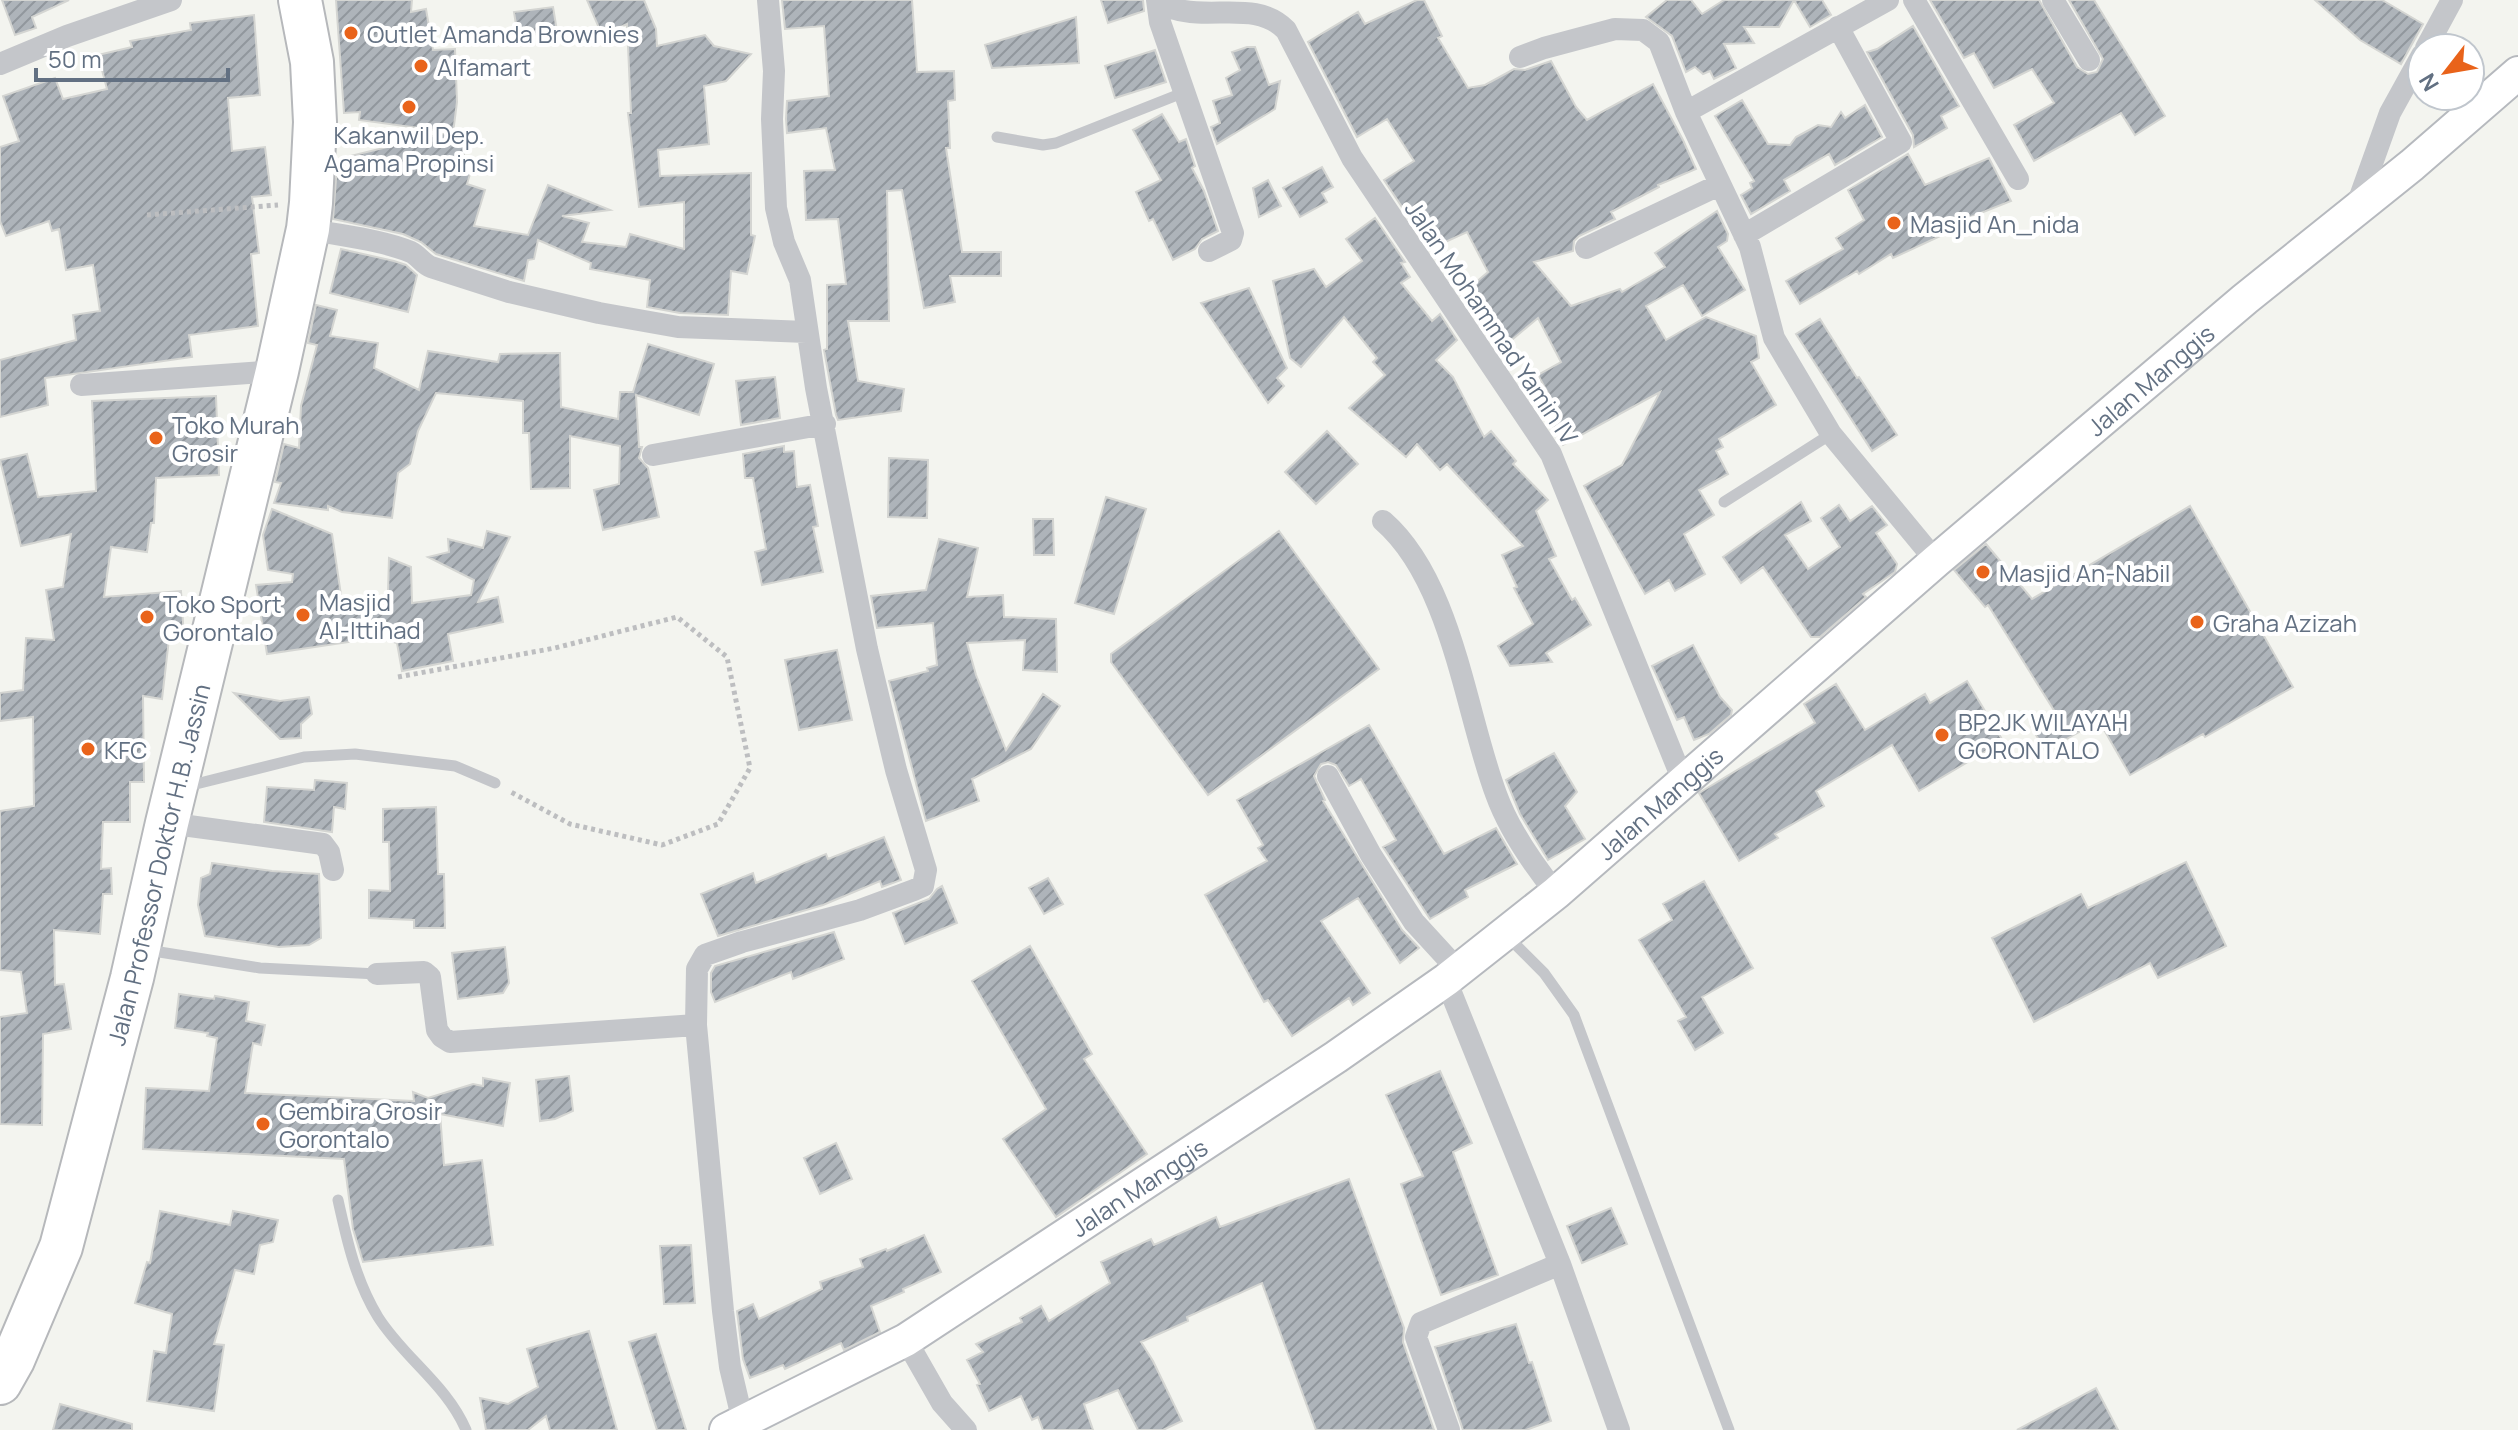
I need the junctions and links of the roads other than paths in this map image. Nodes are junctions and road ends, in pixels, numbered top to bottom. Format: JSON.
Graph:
{"nodes":[{"id":1,"x":171,"y":0,"type":"edge"},
{"id":2,"x":768,"y":0,"type":"edge"},
{"id":3,"x":1157,"y":0,"type":"edge"},
{"id":4,"x":1888,"y":0,"type":"edge"},
{"id":5,"x":1914,"y":0,"type":"edge"},
{"id":6,"x":2053,"y":0,"type":"edge"},
{"id":7,"x":2452,"y":0,"type":"edge"},
{"id":8,"x":301,"y":1,"type":"edge"},
{"id":9,"x":1862,"y":6,"type":"edge"},
{"id":10,"x":1838,"y":27,"type":"junction"},
{"id":11,"x":2435,"y":32,"type":"edge"},
{"id":12,"x":1520,"y":57,"type":"dead end"},
{"id":13,"x":2089,"y":60,"type":"dead end"},
{"id":14,"x":0,"y":64,"type":"edge"},
{"id":15,"x":2518,"y":73,"type":"edge"},
{"id":16,"x":2406,"y":84,"type":"edge"},
{"id":17,"x":1186,"y":92,"type":"junction"},
{"id":18,"x":1686,"y":112,"type":"junction"},
{"id":19,"x":997,"y":137,"type":"dead end"},
{"id":20,"x":2018,"y":179,"type":"dead end"},
{"id":21,"x":1719,"y":185,"type":"junction"},
{"id":22,"x":2356,"y":208,"type":"junction"},
{"id":23,"x":309,"y":216,"type":"junction"},
{"id":24,"x":1744,"y":235,"type":"junction"},
{"id":25,"x":1586,"y":248,"type":"dead end"},
{"id":26,"x":1209,"y":251,"type":"dead end"},
{"id":27,"x":806,"y":332,"type":"junction"},
{"id":28,"x":277,"y":371,"type":"junction"},
{"id":29,"x":81,"y":385,"type":"dead end"},
{"id":30,"x":825,"y":424,"type":"junction"},
{"id":31,"x":1831,"y":434,"type":"junction"},
{"id":32,"x":653,"y":455,"type":"dead end"},
{"id":33,"x":1724,"y":502,"type":"dead end"},
{"id":34,"x":1383,"y":521,"type":"dead end"},
{"id":35,"x":1936,"y":561,"type":"junction"},
{"id":36,"x":1328,"y":776,"type":"dead end"},
{"id":37,"x":1683,"y":781,"type":"junction"},
{"id":38,"x":495,"y":783,"type":"road end"},
{"id":39,"x":171,"y":806,"type":"junction"},
{"id":40,"x":333,"y":870,"type":"dead end"},
{"id":41,"x":1556,"y":893,"type":"junction"},
{"id":42,"x":1505,"y":934,"type":"junction"},
{"id":43,"x":139,"y":949,"type":"junction"},
{"id":44,"x":377,"y":974,"type":"joint"},
{"id":45,"x":1452,"y":975,"type":"junction"},
{"id":46,"x":696,"y":1025,"type":"junction"},
{"id":47,"x":338,"y":1200,"type":"dead end"},
{"id":48,"x":1560,"y":1264,"type":"junction"},
{"id":49,"x":906,"y":1340,"type":"junction"},
{"id":50,"x":0,"y":1383,"type":"edge"},
{"id":51,"x":734,"y":1426,"type":"edge"},
{"id":52,"x":466,"y":1430,"type":"edge"},
{"id":53,"x":966,"y":1430,"type":"edge"},
{"id":54,"x":1449,"y":1430,"type":"edge"},
{"id":55,"x":1619,"y":1430,"type":"edge"},
{"id":56,"x":1729,"y":1430,"type":"edge"}],
"edges":[{"from":1,"to":14,"type":"street"},
{"from":2,"to":27,"type":"street"},
{"from":3,"to":17,"type":"street"},
{"from":3,"to":37,"type":"street","name":"Jalan Mohammad Yamin IV"},
{"from":4,"to":9,"type":"street"},
{"from":5,"to":20,"type":"street"},
{"from":6,"to":13,"type":"street"},
{"from":7,"to":11,"type":"street"},
{"from":8,"to":23,"type":"highway","name":"Jalan Professor Doktor H.B. Jassin"},
{"from":9,"to":10,"type":"street"},
{"from":10,"to":18,"type":"street"},
{"from":10,"to":24,"type":"street"},
{"from":12,"to":18,"type":"street"},
{"from":15,"to":22,"type":"street","name":"Jalan Manggis"},
{"from":16,"to":22,"type":"street"},
{"from":17,"to":19,"type":"lane"},
{"from":17,"to":26,"type":"street"},
{"from":18,"to":21,"type":"street"},
{"from":21,"to":24,"type":"street"},
{"from":21,"to":25,"type":"street"},
{"from":22,"to":35,"type":"street","name":"Jalan Manggis"},
{"from":23,"to":27,"type":"street"},
{"from":23,"to":28,"type":"highway","name":"Jalan Professor Doktor H.B. Jassin"},
{"from":24,"to":31,"type":"street"},
{"from":27,"to":30,"type":"street"},
{"from":28,"to":29,"type":"street"},
{"from":28,"to":39,"type":"highway","name":"Jalan Professor Doktor H.B. Jassin"},
{"from":30,"to":32,"type":"street"},
{"from":30,"to":46,"type":"street"},
{"from":31,"to":33,"type":"lane"},
{"from":31,"to":35,"type":"street"},
{"from":34,"to":41,"type":"street"},
{"from":35,"to":37,"type":"street","name":"Jalan Manggis"},
{"from":36,"to":45,"type":"street"},
{"from":37,"to":41,"type":"street","name":"Jalan Manggis"},
{"from":38,"to":39,"type":"lane"},
{"from":39,"to":40,"type":"street"},
{"from":39,"to":43,"type":"highway","name":"Jalan Professor Doktor H.B. Jassin"},
{"from":41,"to":42,"type":"street","name":"Jalan Manggis"},
{"from":42,"to":45,"type":"street","name":"Jalan Manggis"},
{"from":42,"to":56,"type":"lane"},
{"from":43,"to":44,"type":"lane"},
{"from":43,"to":50,"type":"highway","name":"Jalan Professor Doktor H.B. Jassin"},
{"from":44,"to":46,"type":"street"},
{"from":45,"to":48,"type":"street"},
{"from":45,"to":49,"type":"street","name":"Jalan Manggis"},
{"from":46,"to":51,"type":"street"},
{"from":47,"to":52,"type":"lane"},
{"from":48,"to":54,"type":"street"},
{"from":48,"to":55,"type":"street"},
{"from":49,"to":51,"type":"street","name":"Jalan Manggis"},
{"from":49,"to":53,"type":"street"}]}
